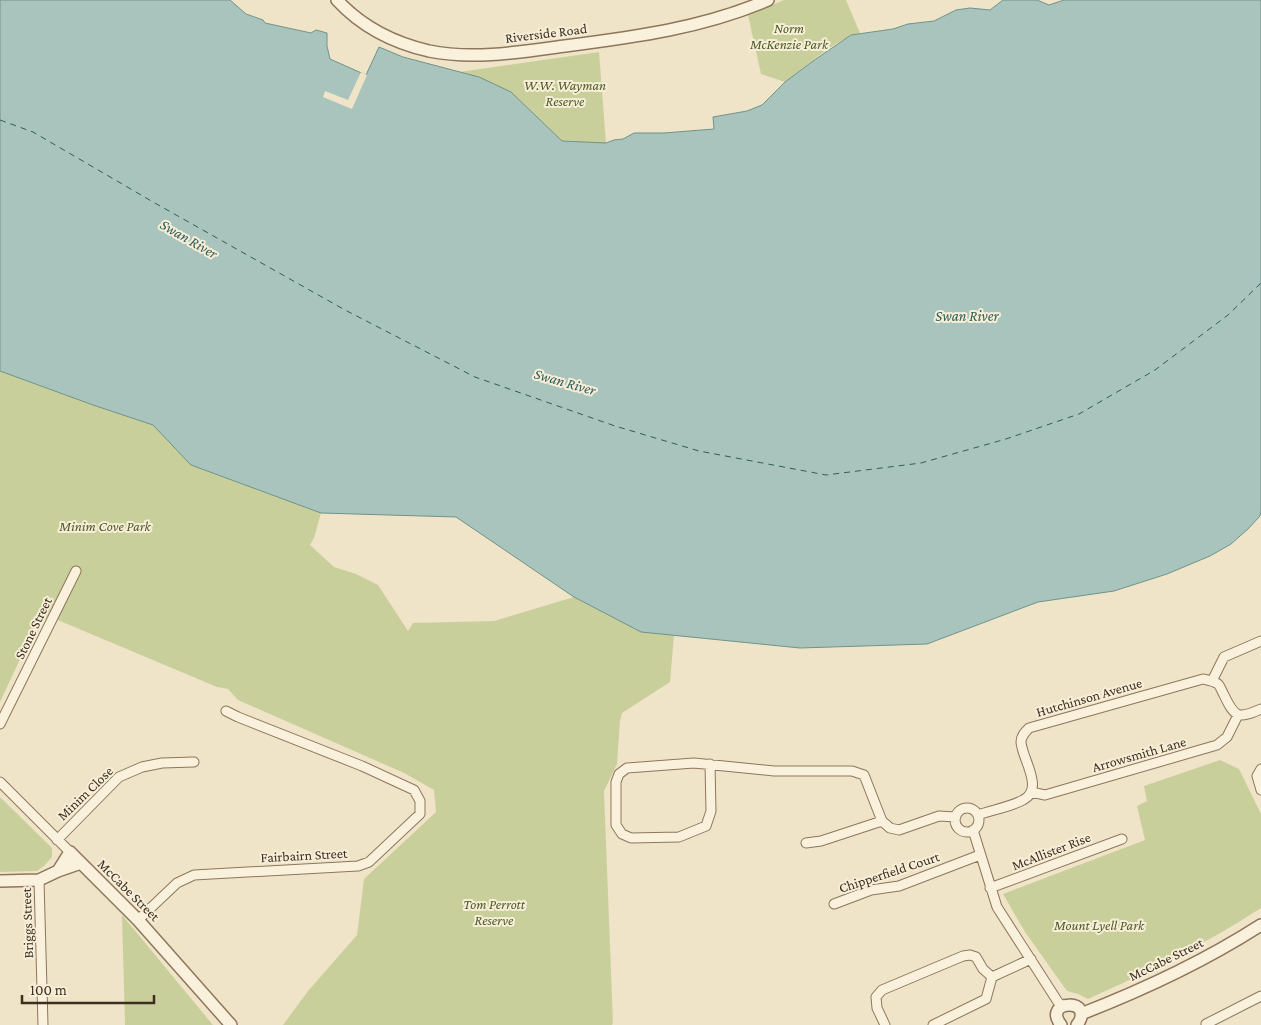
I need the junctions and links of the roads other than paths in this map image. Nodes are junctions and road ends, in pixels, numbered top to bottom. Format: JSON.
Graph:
{"nodes":[{"id":1,"x":337,"y":0,"type":"edge"},
{"id":2,"x":768,"y":0,"type":"edge"},
{"id":3,"x":76,"y":571,"type":"dead end"},
{"id":4,"x":1261,"y":641,"type":"edge"},
{"id":5,"x":1212,"y":681,"type":"junction"},
{"id":6,"x":1261,"y":709,"type":"edge"},
{"id":7,"x":226,"y":711,"type":"dead end"},
{"id":8,"x":1238,"y":715,"type":"junction"},
{"id":9,"x":0,"y":724,"type":"edge"},
{"id":10,"x":194,"y":762,"type":"dead end"},
{"id":11,"x":710,"y":764,"type":"junction"},
{"id":12,"x":1261,"y":769,"type":"edge"},
{"id":13,"x":0,"y":782,"type":"edge"},
{"id":14,"x":1261,"y":790,"type":"edge"},
{"id":15,"x":1031,"y":792,"type":"junction"},
{"id":16,"x":978,"y":815,"type":"junction"},
{"id":17,"x":956,"y":817,"type":"junction"},
{"id":18,"x":882,"y":821,"type":"junction"},
{"id":19,"x":972,"y":830,"type":"junction"},
{"id":20,"x":1122,"y":839,"type":"dead end"},
{"id":21,"x":57,"y":840,"type":"junction"},
{"id":22,"x":806,"y":843,"type":"dead end"},
{"id":23,"x":70,"y":852,"type":"junction"},
{"id":24,"x":980,"y":855,"type":"junction"},
{"id":25,"x":81,"y":863,"type":"junction"},
{"id":26,"x":58,"y":870,"type":"junction"},
{"id":27,"x":39,"y":880,"type":"junction"},
{"id":28,"x":0,"y":881,"type":"edge"},
{"id":29,"x":990,"y":888,"type":"junction"},
{"id":30,"x":834,"y":904,"type":"dead end"},
{"id":31,"x":138,"y":920,"type":"junction"},
{"id":32,"x":1261,"y":926,"type":"edge"},
{"id":33,"x":1030,"y":959,"type":"junction"},
{"id":34,"x":992,"y":977,"type":"junction"},
{"id":35,"x":1260,"y":998,"type":"edge"},
{"id":36,"x":1063,"y":1006,"type":"junction"},
{"id":37,"x":1079,"y":1020,"type":"edge"},
{"id":38,"x":1058,"y":1024,"type":"edge"},
{"id":39,"x":1206,"y":1024,"type":"edge"},
{"id":40,"x":43,"y":1025,"type":"edge"},
{"id":41,"x":231,"y":1025,"type":"edge"},
{"id":42,"x":885,"y":1025,"type":"edge"},
{"id":43,"x":933,"y":1025,"type":"edge"}],
"edges":[{"from":1,"to":2,"type":"street","name":"Riverside Road"},
{"from":3,"to":9,"type":"street","name":"Stone Street"},
{"from":4,"to":5,"type":"street"},
{"from":5,"to":8,"type":"street"},
{"from":5,"to":15,"type":"street","name":"Hutchinson Avenue"},
{"from":6,"to":8,"type":"street"},
{"from":7,"to":31,"type":"street","name":"Fairbairn Street"},
{"from":8,"to":15,"type":"street","name":"Arrowsmith Lane"},
{"from":10,"to":21,"type":"street","name":"Minim Close"},
{"from":11,"to":11,"type":"street"},
{"from":11,"to":18,"type":"street"},
{"from":12,"to":14,"type":"street"},
{"from":13,"to":21,"type":"street","name":"McCabe Street"},
{"from":15,"to":16,"type":"street"},
{"from":16,"to":17,"type":"street"},
{"from":16,"to":19,"type":"street"},
{"from":17,"to":18,"type":"street"},
{"from":17,"to":19,"type":"street"},
{"from":18,"to":22,"type":"street"},
{"from":19,"to":24,"type":"street"},
{"from":20,"to":29,"type":"street","name":"McAllister Rise"},
{"from":21,"to":23,"type":"street","name":"McCabe Street"},
{"from":23,"to":25,"type":"street","name":"McCabe Street"},
{"from":23,"to":26,"type":"street"},
{"from":24,"to":29,"type":"street"},
{"from":24,"to":30,"type":"street","name":"Chipperfield Court"},
{"from":25,"to":26,"type":"street"},
{"from":25,"to":31,"type":"street","name":"McCabe Street"},
{"from":26,"to":27,"type":"street"},
{"from":27,"to":28,"type":"street"},
{"from":27,"to":40,"type":"street","name":"Briggs Street"},
{"from":29,"to":33,"type":"street"},
{"from":31,"to":41,"type":"street","name":"McCabe Street"},
{"from":32,"to":37,"type":"street","name":"McCabe Street"},
{"from":33,"to":34,"type":"street"},
{"from":33,"to":36,"type":"street"},
{"from":34,"to":42,"type":"street"},
{"from":34,"to":43,"type":"street"},
{"from":35,"to":39,"type":"street"},
{"from":36,"to":37,"type":"street","name":"McCabe Street"},
{"from":36,"to":38,"type":"street"}]}
